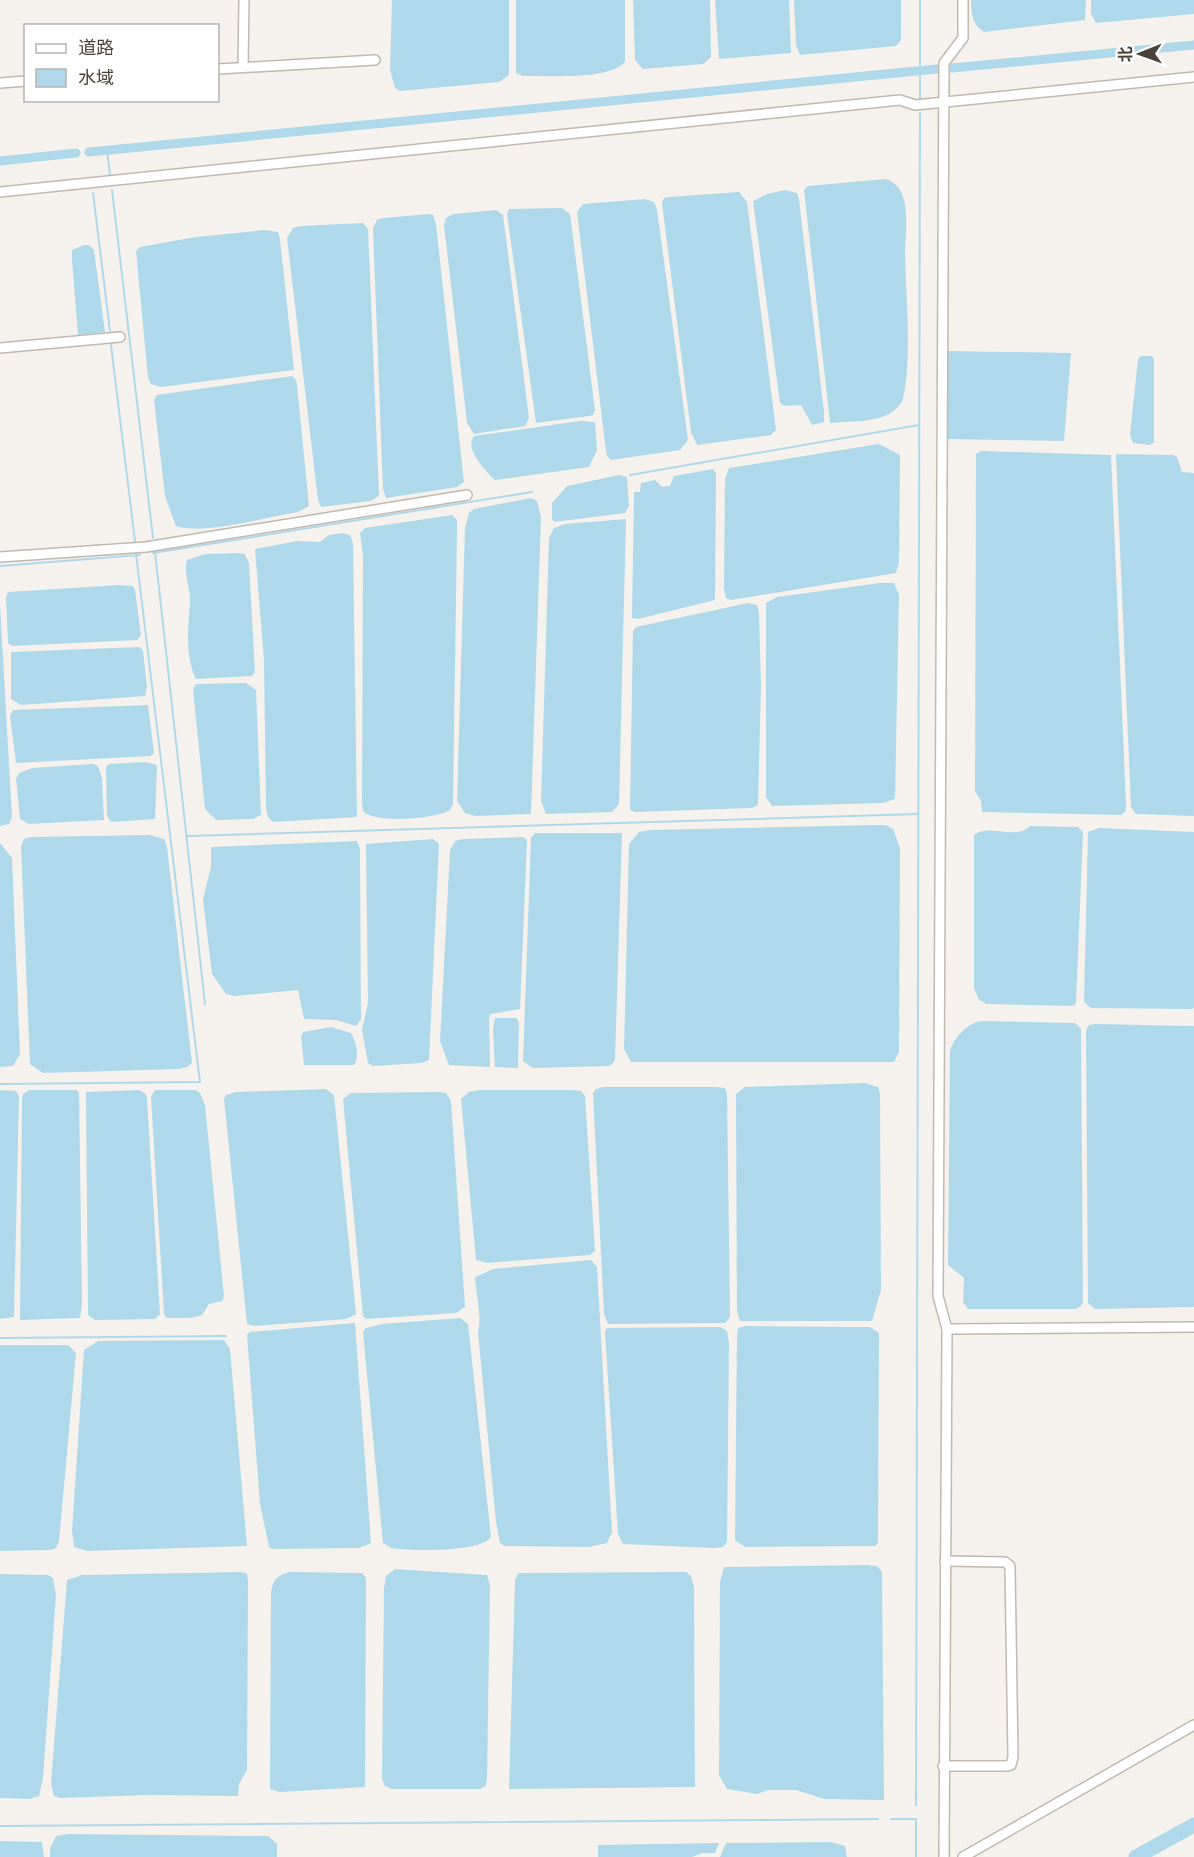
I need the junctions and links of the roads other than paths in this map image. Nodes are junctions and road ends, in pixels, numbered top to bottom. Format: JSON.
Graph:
{"nodes":[{"id":1,"x":244,"y":0,"type":"edge"},
{"id":2,"x":963,"y":0,"type":"edge"},
{"id":3,"x":375,"y":60,"type":"dead end"},
{"id":4,"x":243,"y":67,"type":"junction"},
{"id":5,"x":219,"y":69,"type":"edge"},
{"id":6,"x":1194,"y":77,"type":"edge"},
{"id":7,"x":24,"y":81,"type":"edge"},
{"id":8,"x":0,"y":83,"type":"edge"},
{"id":9,"x":944,"y":103,"type":"junction"},
{"id":10,"x":0,"y":192,"type":"edge"},
{"id":11,"x":120,"y":337,"type":"dead end"},
{"id":12,"x":0,"y":348,"type":"edge"},
{"id":13,"x":467,"y":495,"type":"dead end"},
{"id":14,"x":0,"y":557,"type":"edge"},
{"id":15,"x":1194,"y":1327,"type":"edge"},
{"id":16,"x":947,"y":1329,"type":"junction"},
{"id":17,"x":945,"y":1561,"type":"junction"},
{"id":18,"x":1194,"y":1725,"type":"edge"},
{"id":19,"x":943,"y":1766,"type":"junction"},
{"id":20,"x":945,"y":1857,"type":"edge"},
{"id":21,"x":963,"y":1857,"type":"edge"}],
"edges":[{"from":1,"to":4,"type":"street"},
{"from":2,"to":9,"type":"street"},
{"from":3,"to":4,"type":"street"},
{"from":4,"to":5,"type":"street"},
{"from":6,"to":9,"type":"street"},
{"from":7,"to":8,"type":"street"},
{"from":9,"to":10,"type":"street"},
{"from":9,"to":16,"type":"street"},
{"from":11,"to":12,"type":"street"},
{"from":13,"to":14,"type":"street"},
{"from":15,"to":16,"type":"street"},
{"from":16,"to":17,"type":"street"},
{"from":17,"to":19,"type":"street"},
{"from":17,"to":19,"type":"street"},
{"from":18,"to":21,"type":"street"},
{"from":19,"to":20,"type":"street"}]}
